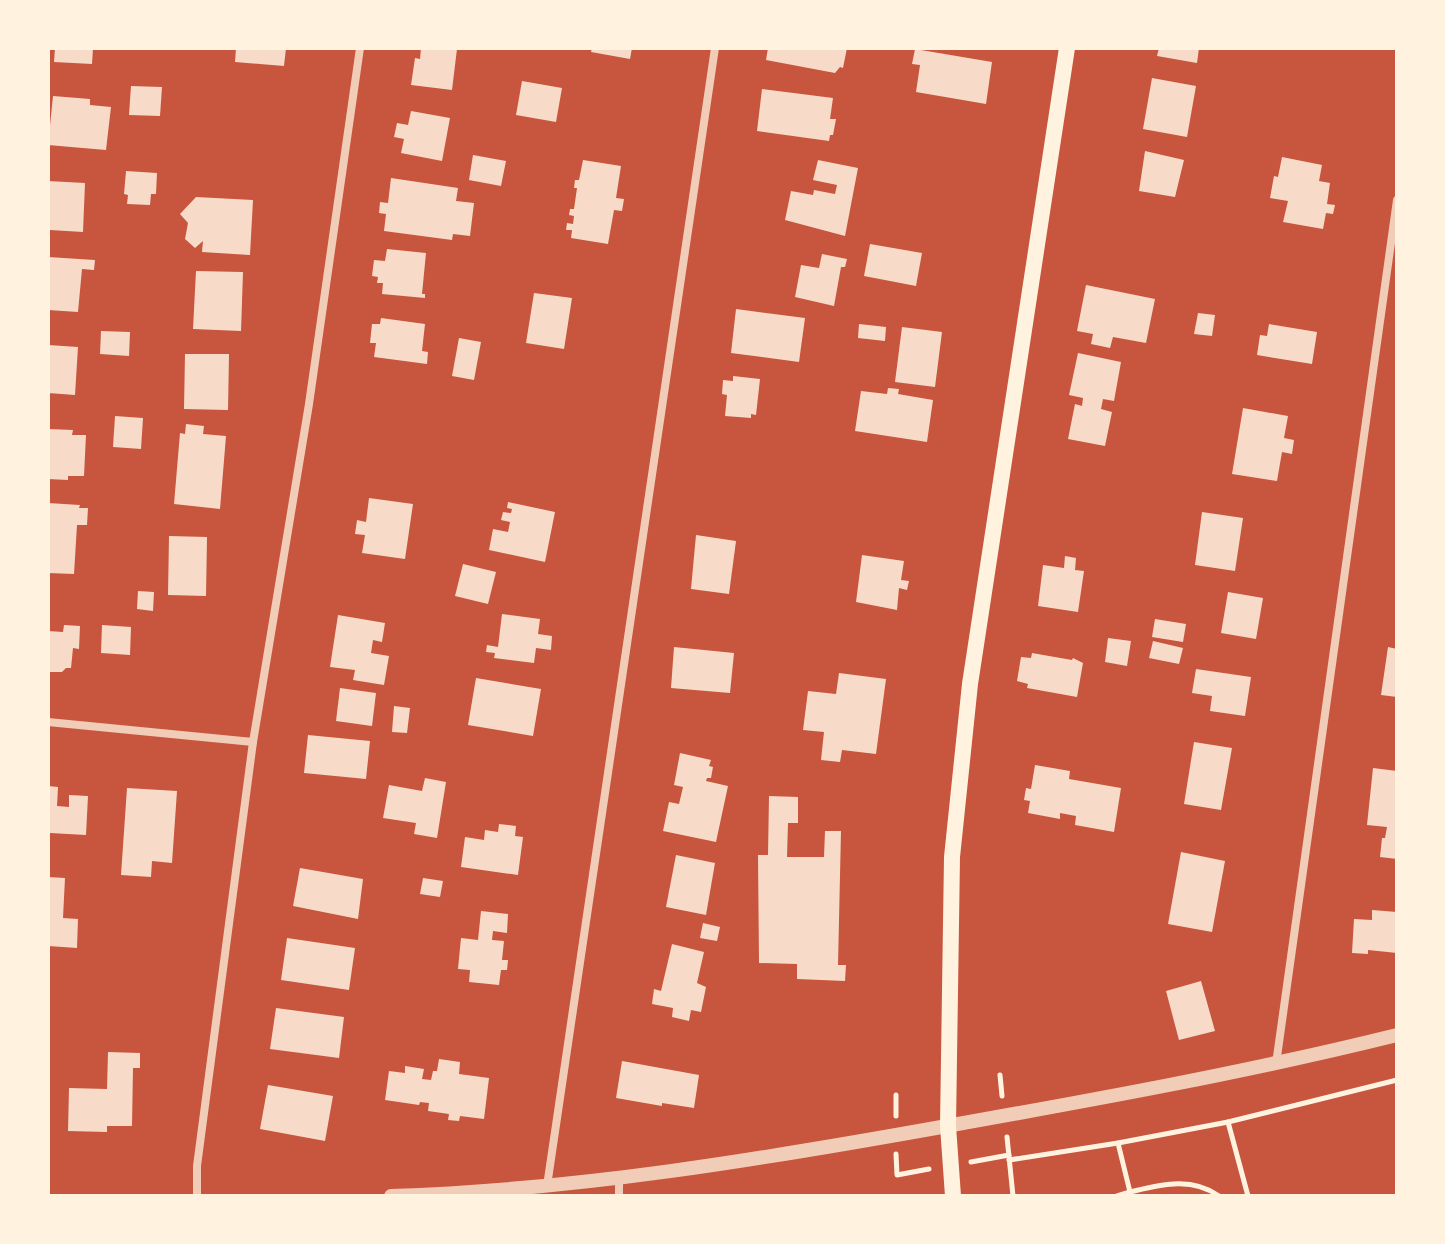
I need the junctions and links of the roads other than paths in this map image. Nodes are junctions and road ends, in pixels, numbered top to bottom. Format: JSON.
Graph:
{"nodes":[{"id":1,"x":360,"y":48,"type":"edge"},
{"id":2,"x":715,"y":48,"type":"edge"},
{"id":3,"x":1067,"y":48,"type":"edge"},
{"id":4,"x":1397,"y":200,"type":"edge"},
{"id":5,"x":48,"y":722,"type":"edge"},
{"id":6,"x":253,"y":742,"type":"junction"},
{"id":7,"x":1397,"y":1035,"type":"edge"},
{"id":8,"x":1276,"y":1064,"type":"junction"},
{"id":9,"x":948,"y":1126,"type":"junction"},
{"id":10,"x":619,"y":1179,"type":"junction"},
{"id":11,"x":547,"y":1186,"type":"junction"},
{"id":12,"x":197,"y":1196,"type":"edge"},
{"id":13,"x":391,"y":1196,"type":"edge"},
{"id":14,"x":619,"y":1196,"type":"edge"},
{"id":15,"x":953,"y":1196,"type":"edge"}],
"edges":[{"from":1,"to":6,"type":"street"},
{"from":2,"to":11,"type":"street"},
{"from":3,"to":9,"type":"main road"},
{"from":4,"to":8,"type":"street"},
{"from":5,"to":6,"type":"street"},
{"from":6,"to":12,"type":"street"},
{"from":7,"to":8,"type":"street"},
{"from":8,"to":9,"type":"street"},
{"from":9,"to":10,"type":"street"},
{"from":9,"to":15,"type":"main road"},
{"from":10,"to":11,"type":"street"},
{"from":10,"to":14,"type":"street"},
{"from":11,"to":13,"type":"street"}]}
